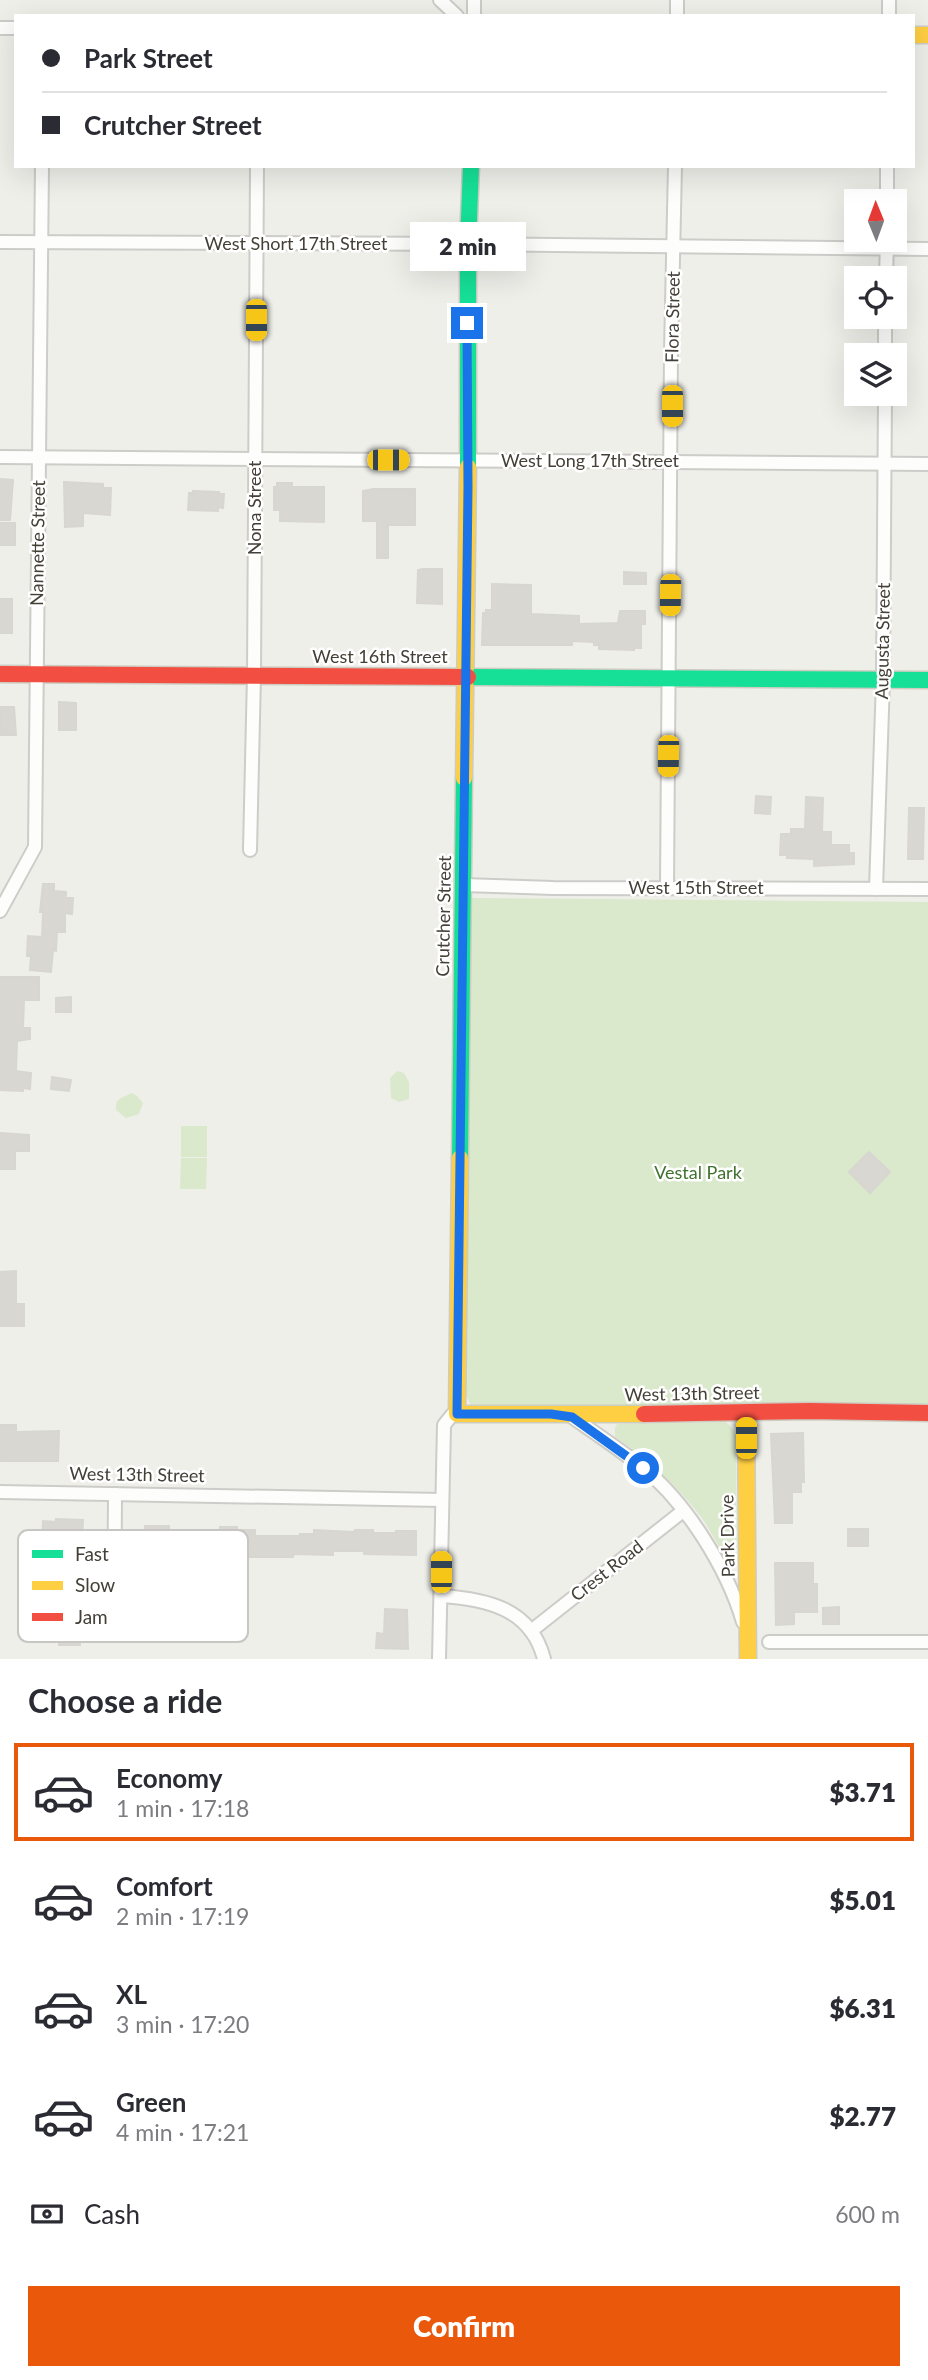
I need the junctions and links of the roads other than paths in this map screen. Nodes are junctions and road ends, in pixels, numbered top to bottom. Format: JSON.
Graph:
{"nodes":[{"id":1,"x":440,"y":0,"type":"edge"},
{"id":2,"x":455,"y":14,"type":"edge"},
{"id":3,"x":42,"y":168,"type":"edge"},
{"id":4,"x":257,"y":168,"type":"edge"},
{"id":5,"x":471,"y":168,"type":"edge"},
{"id":6,"x":675,"y":168,"type":"edge"},
{"id":7,"x":887,"y":168,"type":"edge"},
{"id":8,"x":887,"y":189,"type":"edge"},
{"id":9,"x":0,"y":242,"type":"edge"},
{"id":10,"x":41,"y":242,"type":"junction"},
{"id":11,"x":257,"y":244,"type":"junction"},
{"id":12,"x":468,"y":244,"type":"junction"},
{"id":13,"x":844,"y":245,"type":"edge"},
{"id":14,"x":907,"y":246,"type":"edge"},
{"id":15,"x":674,"y":247,"type":"junction"},
{"id":16,"x":928,"y":249,"type":"edge"},
{"id":17,"x":885,"y":406,"type":"edge"},
{"id":18,"x":0,"y":457,"type":"edge"},
{"id":19,"x":39,"y":457,"type":"junction"},
{"id":20,"x":255,"y":459,"type":"junction"},
{"id":21,"x":468,"y":461,"type":"junction"},
{"id":22,"x":672,"y":462,"type":"junction"},
{"id":23,"x":885,"y":464,"type":"junction"},
{"id":24,"x":928,"y":464,"type":"edge"},
{"id":25,"x":0,"y":674,"type":"edge"},
{"id":26,"x":37,"y":674,"type":"junction"},
{"id":27,"x":254,"y":676,"type":"junction"},
{"id":28,"x":466,"y":677,"type":"junction"},
{"id":29,"x":669,"y":678,"type":"junction"},
{"id":30,"x":883,"y":680,"type":"junction"},
{"id":31,"x":928,"y":680,"type":"edge"},
{"id":32,"x":250,"y":850,"type":"dead end"},
{"id":33,"x":463,"y":885,"type":"junction"},
{"id":34,"x":667,"y":887,"type":"junction"},
{"id":35,"x":877,"y":888,"type":"junction"},
{"id":36,"x":928,"y":889,"type":"edge"},
{"id":37,"x":0,"y":911,"type":"edge"},
{"id":38,"x":746,"y":1413,"type":"junction"},
{"id":39,"x":928,"y":1413,"type":"edge"},
{"id":40,"x":457,"y":1414,"type":"junction"},
{"id":41,"x":572,"y":1417,"type":"junction"},
{"id":42,"x":0,"y":1492,"type":"edge"},
{"id":43,"x":115,"y":1494,"type":"junction"},
{"id":44,"x":442,"y":1500,"type":"junction"},
{"id":45,"x":684,"y":1511,"type":"junction"},
{"id":46,"x":115,"y":1530,"type":"edge"},
{"id":47,"x":441,"y":1596,"type":"junction"},
{"id":48,"x":531,"y":1631,"type":"junction"},
{"id":49,"x":748,"y":1639,"type":"junction"},
{"id":50,"x":769,"y":1642,"type":"dead end"},
{"id":51,"x":928,"y":1642,"type":"edge"},
{"id":52,"x":439,"y":1659,"type":"edge"},
{"id":53,"x":544,"y":1659,"type":"edge"},
{"id":54,"x":748,"y":1659,"type":"edge"}],
"edges":[{"from":1,"to":2,"type":"street"},
{"from":3,"to":10,"type":"street","name":"Nannette Street"},
{"from":4,"to":11,"type":"street","name":"Nona Street"},
{"from":5,"to":12,"type":"street","name":"Crutcher Street"},
{"from":6,"to":15,"type":"street","name":"Flora Street"},
{"from":7,"to":8,"type":"street"},
{"from":9,"to":10,"type":"street","name":"West Short 17th Street"},
{"from":10,"to":11,"type":"street","name":"West Short 17th Street"},
{"from":10,"to":19,"type":"street","name":"Nannette Street"},
{"from":11,"to":12,"type":"street","name":"West Short 17th Street"},
{"from":11,"to":20,"type":"street","name":"Nona Street"},
{"from":12,"to":15,"type":"street","name":"West Short 17th Street"},
{"from":12,"to":21,"type":"street","name":"Crutcher Street"},
{"from":13,"to":15,"type":"street","name":"West Short 17th Street"},
{"from":14,"to":16,"type":"street","name":"West Short 17th Street"},
{"from":15,"to":22,"type":"street","name":"Flora Street"},
{"from":17,"to":23,"type":"street","name":"Augusta Street"},
{"from":18,"to":19,"type":"street","name":"West Long 17th Street"},
{"from":19,"to":20,"type":"street","name":"West Long 17th Street"},
{"from":19,"to":26,"type":"street","name":"Nannette Street"},
{"from":20,"to":21,"type":"street","name":"West Long 17th Street"},
{"from":20,"to":27,"type":"street","name":"Nona Street"},
{"from":21,"to":22,"type":"street","name":"West Long 17th Street"},
{"from":21,"to":28,"type":"street","name":"Crutcher Street"},
{"from":22,"to":23,"type":"street","name":"West Long 17th Street"},
{"from":22,"to":29,"type":"street","name":"Flora Street"},
{"from":23,"to":24,"type":"street","name":"West Long 17th Street"},
{"from":23,"to":30,"type":"street","name":"Augusta Street"},
{"from":25,"to":26,"type":"street","name":"West 16th Street"},
{"from":26,"to":27,"type":"street","name":"West 16th Street"},
{"from":26,"to":37,"type":"street","name":"Nannette Street"},
{"from":27,"to":28,"type":"street","name":"West 16th Street"},
{"from":27,"to":32,"type":"street","name":"Nona Street"},
{"from":28,"to":29,"type":"street","name":"West 16th Street"},
{"from":28,"to":33,"type":"street","name":"Crutcher Street"},
{"from":29,"to":30,"type":"street","name":"West 16th Street"},
{"from":29,"to":34,"type":"street","name":"Flora Street"},
{"from":30,"to":31,"type":"street","name":"West 16th Street"},
{"from":30,"to":35,"type":"street","name":"Augusta Street"},
{"from":33,"to":34,"type":"street","name":"West 15th Street"},
{"from":33,"to":40,"type":"street","name":"Crutcher Street"},
{"from":34,"to":35,"type":"street","name":"West 15th Street"},
{"from":35,"to":36,"type":"street","name":"West 15th Street"},
{"from":38,"to":39,"type":"street","name":"West 13th Street"},
{"from":38,"to":41,"type":"street","name":"West 13th Street"},
{"from":38,"to":49,"type":"street","name":"Park Drive"},
{"from":40,"to":41,"type":"street","name":"West 13th Street"},
{"from":40,"to":44,"type":"street","name":"Crutcher Street"},
{"from":41,"to":45,"type":"street"},
{"from":42,"to":43,"type":"street","name":"West 13th Street"},
{"from":43,"to":44,"type":"street","name":"West 13th Street"},
{"from":43,"to":46,"type":"street"},
{"from":44,"to":47,"type":"street","name":"Crutcher Street"},
{"from":45,"to":48,"type":"street","name":"Crest Road"},
{"from":45,"to":49,"type":"street"},
{"from":47,"to":48,"type":"street"},
{"from":47,"to":52,"type":"street","name":"Crutcher Street"},
{"from":48,"to":53,"type":"street"},
{"from":49,"to":54,"type":"street","name":"Park Drive"},
{"from":50,"to":51,"type":"street"}]}
